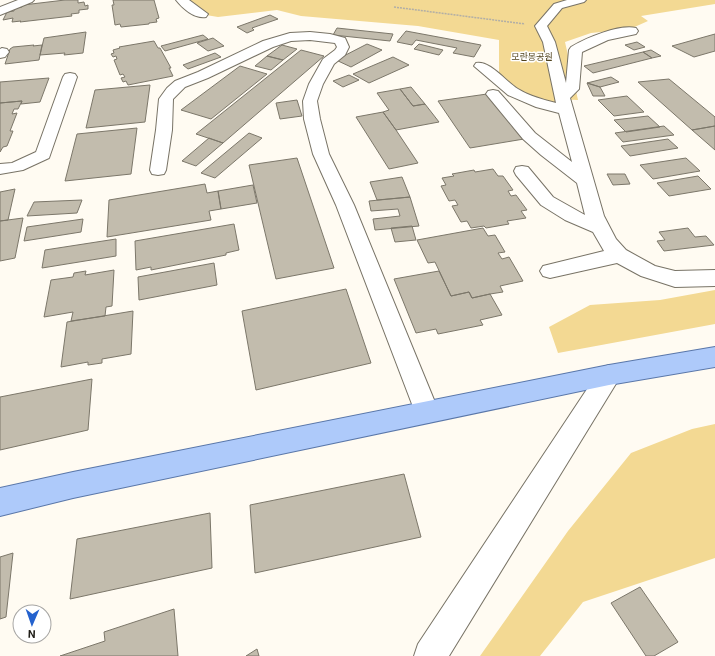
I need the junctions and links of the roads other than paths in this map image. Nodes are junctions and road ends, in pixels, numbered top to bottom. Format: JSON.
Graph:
{"nodes":[{"id":1,"x":28,"y":0,"type":"edge"},
{"id":2,"x":182,"y":0,"type":"edge"},
{"id":3,"x":580,"y":0,"type":"edge"},
{"id":4,"x":0,"y":11,"type":"edge"},
{"id":5,"x":202,"y":14,"type":"dead end"},
{"id":6,"x":632,"y":31,"type":"dead end"},
{"id":7,"x":481,"y":66,"type":"dead end"},
{"id":8,"x":70,"y":77,"type":"dead end"},
{"id":9,"x":492,"y":94,"type":"dead end"},
{"id":10,"x":564,"y":104,"type":"junction"},
{"id":11,"x":0,"y":169,"type":"edge"},
{"id":12,"x":158,"y":170,"type":"dead end"},
{"id":13,"x":522,"y":171,"type":"dead end"},
{"id":14,"x":586,"y":181,"type":"junction"},
{"id":15,"x":601,"y":228,"type":"junction"},
{"id":16,"x":619,"y":255,"type":"junction"},
{"id":17,"x":550,"y":271,"type":"dead end"},
{"id":18,"x":715,"y":278,"type":"edge"},
{"id":19,"x":715,"y":357,"type":"edge"},
{"id":20,"x":609,"y":375,"type":"junction"},
{"id":21,"x":427,"y":412,"type":"junction"},
{"id":22,"x":0,"y":502,"type":"edge"},
{"id":23,"x":430,"y":656,"type":"edge"}],
"edges":[{"from":1,"to":4,"type":"street"},
{"from":2,"to":5,"type":"street"},
{"from":3,"to":10,"type":"street"},
{"from":6,"to":10,"type":"street"},
{"from":7,"to":10,"type":"street"},
{"from":8,"to":11,"type":"street"},
{"from":9,"to":14,"type":"street"},
{"from":10,"to":14,"type":"street"},
{"from":12,"to":21,"type":"street"},
{"from":13,"to":15,"type":"street"},
{"from":14,"to":15,"type":"street"},
{"from":15,"to":16,"type":"street"},
{"from":16,"to":17,"type":"street"},
{"from":16,"to":18,"type":"street"},
{"from":19,"to":20,"type":"main road"},
{"from":20,"to":21,"type":"main road"},
{"from":20,"to":23,"type":"street"},
{"from":21,"to":22,"type":"main road"}]}
